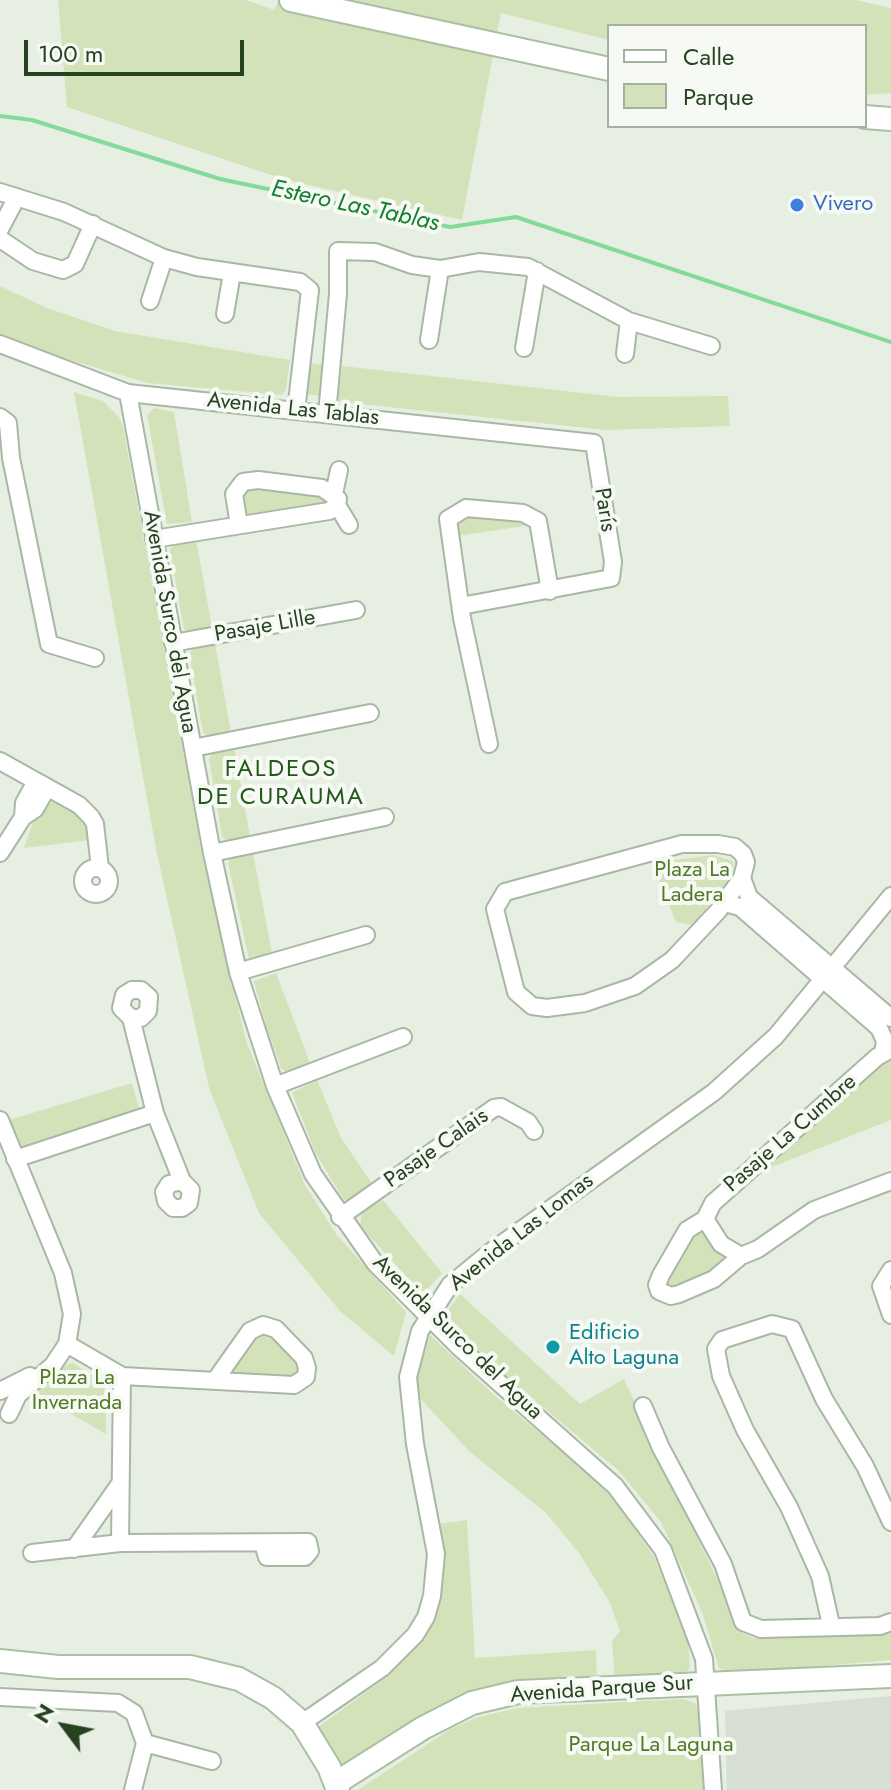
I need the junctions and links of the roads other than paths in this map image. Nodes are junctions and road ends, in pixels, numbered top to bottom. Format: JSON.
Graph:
{"nodes":[{"id":1,"x":291,"y":0,"type":"edge"},
{"id":2,"x":601,"y":67,"type":"edge"},
{"id":3,"x":867,"y":117,"type":"edge"},
{"id":4,"x":891,"y":119,"type":"edge"},
{"id":5,"x":0,"y":192,"type":"edge"},
{"id":6,"x":17,"y":197,"type":"junction"},
{"id":7,"x":93,"y":224,"type":"junction"},
{"id":8,"x":0,"y":229,"type":"edge"},
{"id":9,"x":0,"y":239,"type":"edge"},
{"id":10,"x":164,"y":258,"type":"junction"},
{"id":11,"x":440,"y":269,"type":"junction"},
{"id":12,"x":537,"y":271,"type":"junction"},
{"id":13,"x":232,"y":273,"type":"junction"},
{"id":14,"x":150,"y":301,"type":"dead end"},
{"id":15,"x":225,"y":314,"type":"dead end"},
{"id":16,"x":629,"y":321,"type":"junction"},
{"id":17,"x":429,"y":340,"type":"dead end"},
{"id":18,"x":0,"y":344,"type":"edge"},
{"id":19,"x":711,"y":346,"type":"dead end"},
{"id":20,"x":524,"y":348,"type":"dead end"},
{"id":21,"x":625,"y":354,"type":"dead end"},
{"id":22,"x":128,"y":393,"type":"junction"},
{"id":23,"x":296,"y":411,"type":"junction"},
{"id":24,"x":327,"y":414,"type":"junction"},
{"id":25,"x":0,"y":417,"type":"edge"},
{"id":26,"x":594,"y":443,"type":"joint"},
{"id":27,"x":6,"y":458,"type":"edge"},
{"id":28,"x":339,"y":470,"type":"dead end"},
{"id":29,"x":336,"y":500,"type":"junction"},
{"id":30,"x":239,"y":525,"type":"junction"},
{"id":31,"x":349,"y":525,"type":"dead end"},
{"id":32,"x":154,"y":539,"type":"junction"},
{"id":33,"x":550,"y":591,"type":"junction"},
{"id":34,"x":461,"y":606,"type":"junction"},
{"id":35,"x":356,"y":610,"type":"dead end"},
{"id":36,"x":173,"y":643,"type":"junction"},
{"id":37,"x":95,"y":658,"type":"dead end"},
{"id":38,"x":370,"y":713,"type":"dead end"},
{"id":39,"x":489,"y":744,"type":"dead end"},
{"id":40,"x":193,"y":748,"type":"junction"},
{"id":41,"x":0,"y":761,"type":"edge"},
{"id":42,"x":41,"y":784,"type":"junction"},
{"id":43,"x":385,"y":817,"type":"dead end"},
{"id":44,"x":0,"y":853,"type":"edge"},
{"id":45,"x":212,"y":853,"type":"junction"},
{"id":46,"x":100,"y":868,"type":"dead end"},
{"id":47,"x":742,"y":878,"type":"junction"},
{"id":48,"x":891,"y":896,"type":"edge"},
{"id":49,"x":725,"y":903,"type":"junction"},
{"id":50,"x":775,"y":928,"type":"junction"},
{"id":51,"x":366,"y":935,"type":"dead end"},
{"id":52,"x":238,"y":972,"type":"junction"},
{"id":53,"x":827,"y":972,"type":"junction"},
{"id":54,"x":856,"y":998,"type":"junction"},
{"id":55,"x":131,"y":1018,"type":"dead end"},
{"id":56,"x":891,"y":1018,"type":"edge"},
{"id":57,"x":403,"y":1037,"type":"dead end"},
{"id":58,"x":887,"y":1051,"type":"edge"},
{"id":59,"x":275,"y":1086,"type":"junction"},
{"id":60,"x":155,"y":1113,"type":"junction"},
{"id":61,"x":0,"y":1120,"type":"edge"},
{"id":62,"x":534,"y":1131,"type":"dead end"},
{"id":63,"x":15,"y":1159,"type":"junction"},
{"id":64,"x":182,"y":1181,"type":"dead end"},
{"id":65,"x":891,"y":1181,"type":"edge"},
{"id":66,"x":340,"y":1217,"type":"junction"},
{"id":67,"x":705,"y":1219,"type":"junction"},
{"id":68,"x":741,"y":1256,"type":"junction"},
{"id":69,"x":891,"y":1270,"type":"edge"},
{"id":70,"x":891,"y":1315,"type":"edge"},
{"id":71,"x":428,"y":1317,"type":"junction"},
{"id":72,"x":67,"y":1344,"type":"junction"},
{"id":73,"x":53,"y":1365,"type":"junction"},
{"id":74,"x":122,"y":1376,"type":"junction"},
{"id":75,"x":216,"y":1379,"type":"junction"},
{"id":76,"x":0,"y":1392,"type":"edge"},
{"id":77,"x":643,"y":1406,"type":"dead end"},
{"id":78,"x":4,"y":1420,"type":"edge"},
{"id":79,"x":119,"y":1485,"type":"junction"},
{"id":80,"x":891,"y":1522,"type":"edge"},
{"id":81,"x":120,"y":1543,"type":"junction"},
{"id":82,"x":263,"y":1544,"type":"dead end"},
{"id":83,"x":74,"y":1549,"type":"junction"},
{"id":84,"x":32,"y":1553,"type":"dead end"},
{"id":85,"x":891,"y":1622,"type":"edge"},
{"id":86,"x":831,"y":1625,"type":"junction"},
{"id":87,"x":0,"y":1661,"type":"edge"},
{"id":88,"x":891,"y":1676,"type":"edge"},
{"id":89,"x":707,"y":1683,"type":"junction"},
{"id":90,"x":0,"y":1697,"type":"edge"},
{"id":91,"x":302,"y":1723,"type":"junction"},
{"id":92,"x":145,"y":1743,"type":"junction"},
{"id":93,"x":212,"y":1761,"type":"dead end"},
{"id":94,"x":337,"y":1786,"type":"edge"},
{"id":95,"x":133,"y":1790,"type":"edge"},
{"id":96,"x":713,"y":1790,"type":"edge"}],
"edges":[{"from":1,"to":2,"type":"street"},
{"from":3,"to":4,"type":"street"},
{"from":5,"to":6,"type":"street"},
{"from":6,"to":7,"type":"street"},
{"from":6,"to":8,"type":"street"},
{"from":7,"to":9,"type":"street"},
{"from":7,"to":10,"type":"street"},
{"from":10,"to":13,"type":"street"},
{"from":10,"to":14,"type":"street"},
{"from":11,"to":12,"type":"street"},
{"from":11,"to":17,"type":"street"},
{"from":11,"to":24,"type":"street"},
{"from":12,"to":16,"type":"street"},
{"from":12,"to":20,"type":"street"},
{"from":13,"to":15,"type":"street"},
{"from":13,"to":23,"type":"street"},
{"from":16,"to":19,"type":"street"},
{"from":16,"to":21,"type":"street"},
{"from":18,"to":22,"type":"street","name":"Avenida Las Tablas"},
{"from":22,"to":23,"type":"street","name":"Avenida Las Tablas"},
{"from":22,"to":32,"type":"street","name":"Avenida Surco del Agua"},
{"from":23,"to":24,"type":"street","name":"Avenida Las Tablas"},
{"from":24,"to":26,"type":"street","name":"Avenida Las Tablas"},
{"from":25,"to":27,"type":"street"},
{"from":26,"to":33,"type":"street","name":"París"},
{"from":27,"to":37,"type":"street"},
{"from":28,"to":29,"type":"street"},
{"from":29,"to":30,"type":"street"},
{"from":29,"to":30,"type":"street"},
{"from":29,"to":31,"type":"street"},
{"from":30,"to":32,"type":"street"},
{"from":32,"to":36,"type":"street","name":"Avenida Surco del Agua"},
{"from":33,"to":34,"type":"street"},
{"from":33,"to":34,"type":"street"},
{"from":34,"to":39,"type":"street"},
{"from":35,"to":36,"type":"street","name":"Pasaje Lille"},
{"from":36,"to":40,"type":"street","name":"Avenida Surco del Agua"},
{"from":38,"to":40,"type":"street"},
{"from":40,"to":45,"type":"street","name":"Avenida Surco del Agua"},
{"from":41,"to":42,"type":"street"},
{"from":42,"to":44,"type":"street"},
{"from":42,"to":46,"type":"street"},
{"from":43,"to":45,"type":"street"},
{"from":45,"to":52,"type":"street","name":"Avenida Surco del Agua"},
{"from":47,"to":49,"type":"street"},
{"from":47,"to":49,"type":"street"},
{"from":47,"to":50,"type":"street"},
{"from":48,"to":53,"type":"street","name":"Avenida Las Lomas"},
{"from":49,"to":50,"type":"street"},
{"from":50,"to":53,"type":"street","name":"Pasaje La Cumbre"},
{"from":51,"to":52,"type":"street"},
{"from":52,"to":59,"type":"street","name":"Avenida Surco del Agua"},
{"from":53,"to":54,"type":"street","name":"Pasaje La Cumbre"},
{"from":53,"to":71,"type":"street","name":"Avenida Las Lomas"},
{"from":54,"to":56,"type":"street","name":"Pasaje La Cumbre"},
{"from":54,"to":58,"type":"street","name":"Pasaje La Cumbre"},
{"from":55,"to":60,"type":"street"},
{"from":57,"to":59,"type":"street"},
{"from":58,"to":67,"type":"street","name":"Pasaje La Cumbre"},
{"from":59,"to":66,"type":"street","name":"Avenida Surco del Agua"},
{"from":60,"to":63,"type":"street"},
{"from":60,"to":64,"type":"street"},
{"from":61,"to":63,"type":"street"},
{"from":62,"to":66,"type":"street","name":"Pasaje Calais"},
{"from":63,"to":72,"type":"street"},
{"from":65,"to":68,"type":"street","name":"Pasaje La Cumbre"},
{"from":66,"to":71,"type":"street","name":"Avenida Surco del Agua"},
{"from":67,"to":68,"type":"street"},
{"from":67,"to":68,"type":"street","name":"Pasaje La Cumbre"},
{"from":69,"to":70,"type":"street"},
{"from":71,"to":89,"type":"street","name":"Avenida Surco del Agua"},
{"from":71,"to":91,"type":"street","name":"Avenida Las Lomas"},
{"from":72,"to":73,"type":"street"},
{"from":72,"to":74,"type":"street"},
{"from":73,"to":76,"type":"street"},
{"from":73,"to":78,"type":"street"},
{"from":74,"to":75,"type":"street"},
{"from":74,"to":79,"type":"street"},
{"from":75,"to":75,"type":"street"},
{"from":76,"to":78,"type":"street"},
{"from":77,"to":86,"type":"street"},
{"from":79,"to":81,"type":"street"},
{"from":79,"to":83,"type":"street"},
{"from":80,"to":86,"type":"street"},
{"from":81,"to":82,"type":"street"},
{"from":81,"to":83,"type":"street"},
{"from":83,"to":84,"type":"street"},
{"from":85,"to":86,"type":"street"},
{"from":87,"to":91,"type":"street"},
{"from":88,"to":89,"type":"street","name":"Avenida Parque Sur"},
{"from":89,"to":94,"type":"street","name":"Avenida Parque Sur"},
{"from":89,"to":96,"type":"street","name":"Avenida Surco del Agua"},
{"from":90,"to":92,"type":"street"},
{"from":91,"to":94,"type":"street"},
{"from":92,"to":93,"type":"street"},
{"from":92,"to":95,"type":"street"}]}
